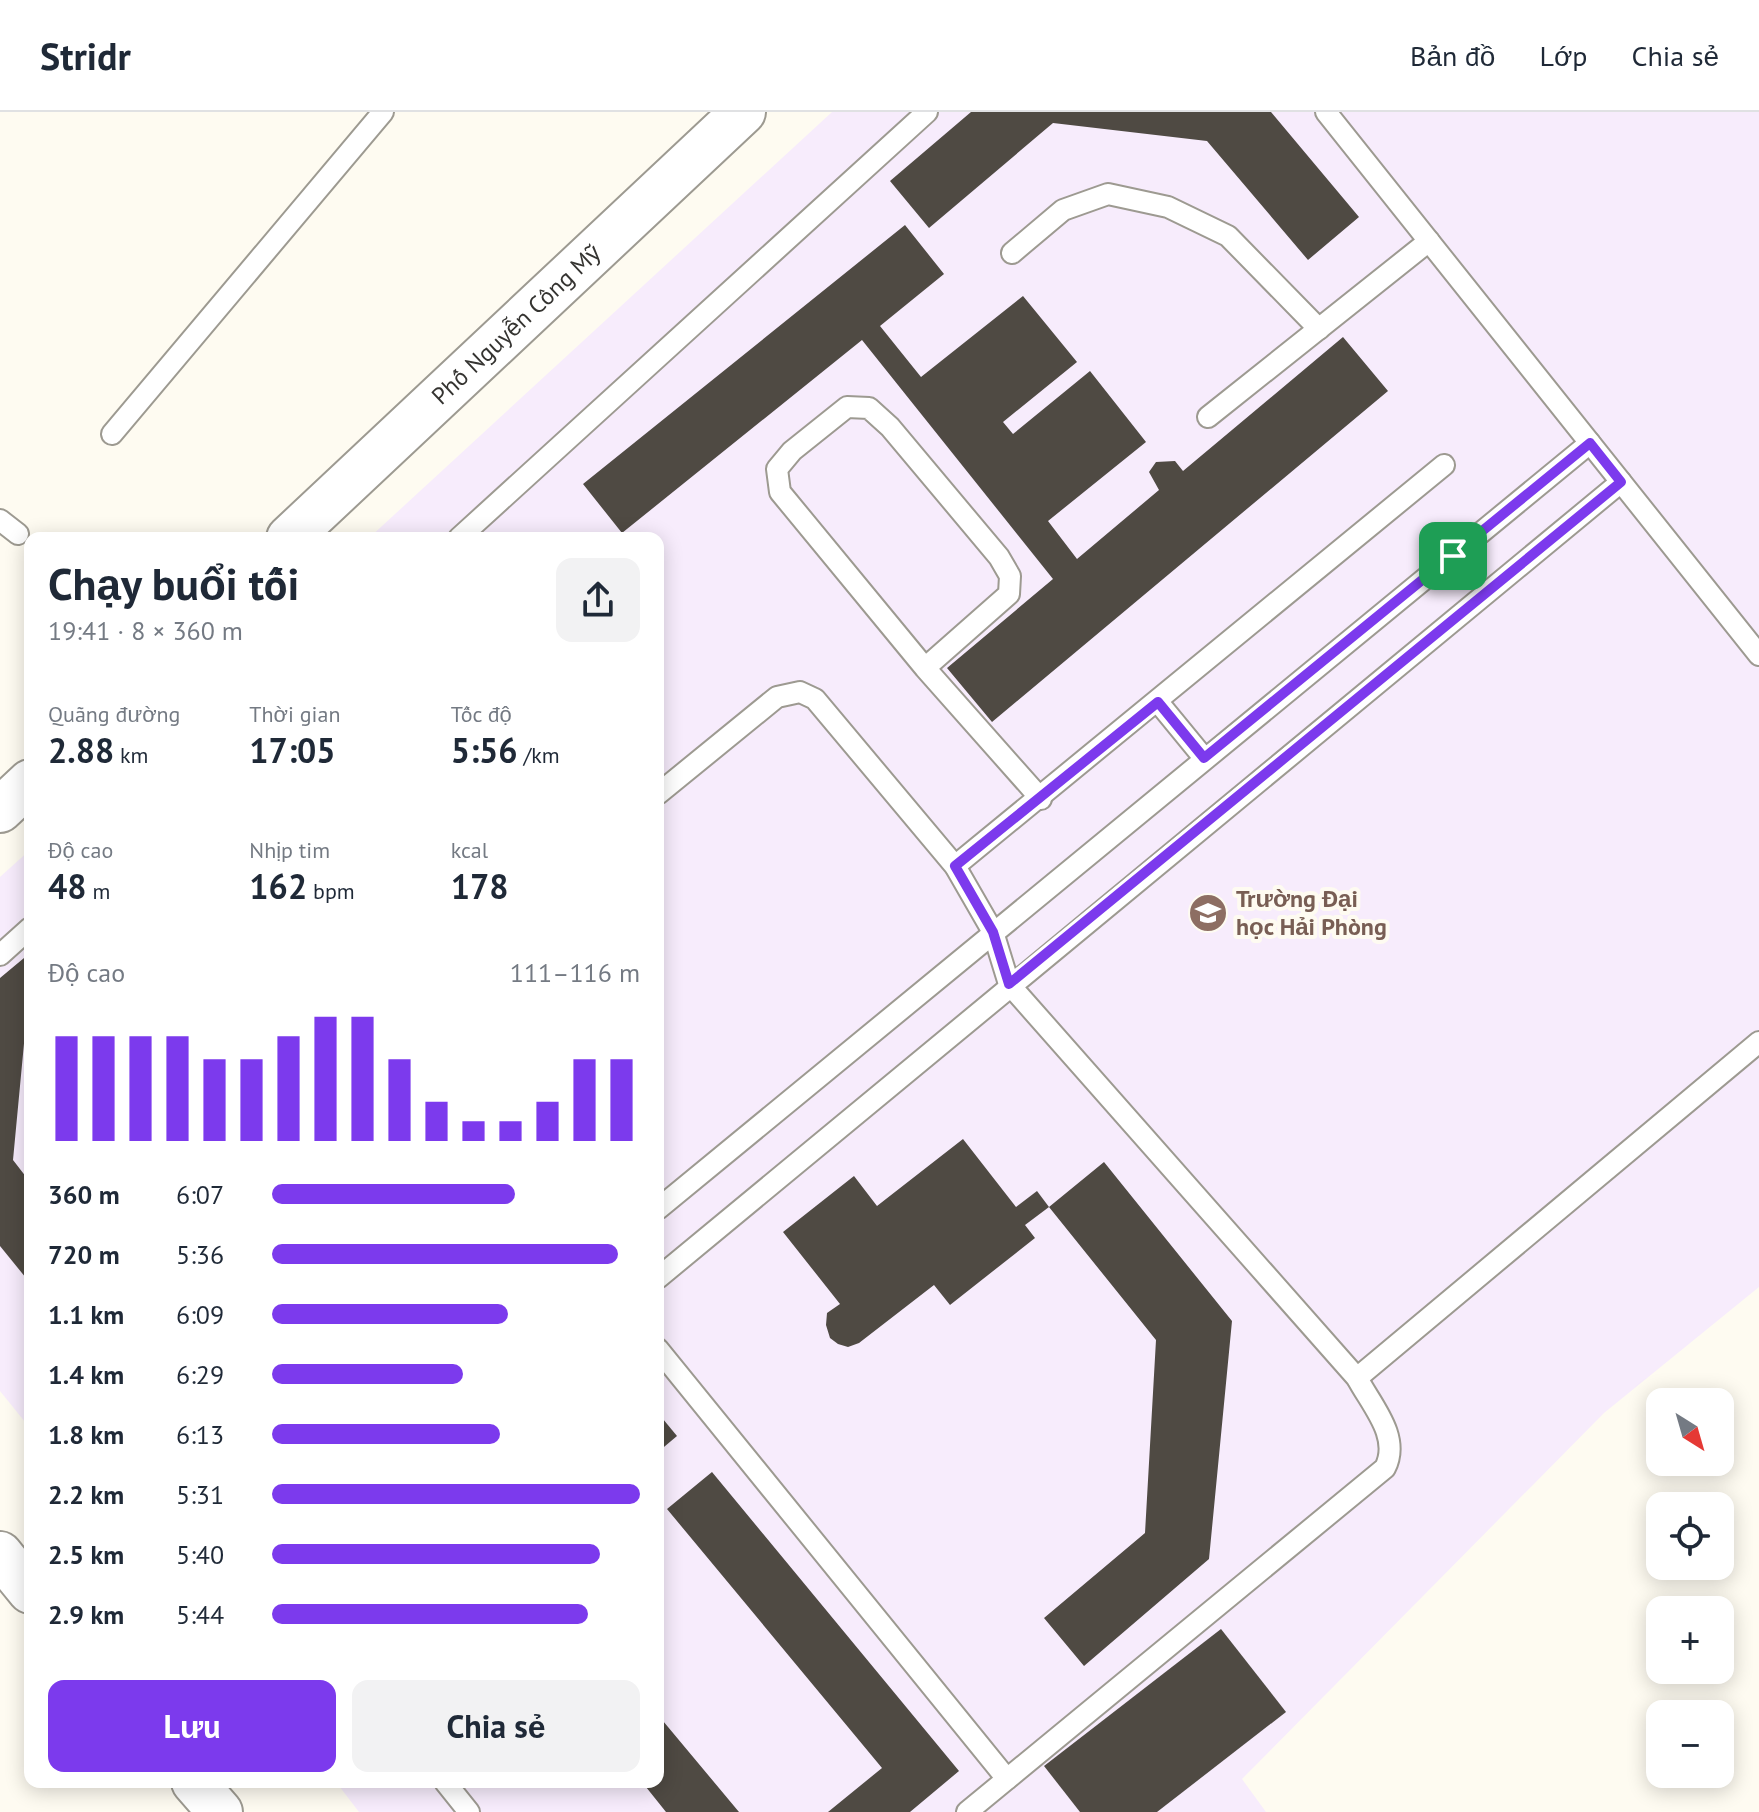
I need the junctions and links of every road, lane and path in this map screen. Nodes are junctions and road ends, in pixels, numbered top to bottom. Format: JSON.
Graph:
{"nodes":[{"id":1,"x":383,"y":112,"type":"edge"},
{"id":2,"x":743,"y":112,"type":"edge"},
{"id":3,"x":927,"y":112,"type":"edge"},
{"id":4,"x":1326,"y":112,"type":"edge"},
{"id":5,"x":1429,"y":241,"type":"junction"},
{"id":6,"x":1012,"y":253,"type":"dead end"},
{"id":7,"x":1319,"y":329,"type":"junction"},
{"id":8,"x":1208,"y":417,"type":"dead end"},
{"id":9,"x":112,"y":434,"type":"dead end"},
{"id":10,"x":1590,"y":443,"type":"junction"},
{"id":11,"x":1444,"y":465,"type":"dead end"},
{"id":12,"x":1621,"y":482,"type":"junction"},
{"id":13,"x":0,"y":520,"type":"edge"},
{"id":14,"x":295,"y":532,"type":"edge"},
{"id":15,"x":466,"y":532,"type":"edge"},
{"id":16,"x":18,"y":534,"type":"dead end"},
{"id":17,"x":1759,"y":655,"type":"edge"},
{"id":18,"x":925,"y":668,"type":"junction"},
{"id":19,"x":1158,"y":702,"type":"junction"},
{"id":20,"x":1204,"y":758,"type":"junction"},
{"id":21,"x":24,"y":788,"type":"edge"},
{"id":22,"x":664,"y":789,"type":"edge"},
{"id":23,"x":1041,"y":799,"type":"junction"},
{"id":24,"x":0,"y":810,"type":"edge"},
{"id":25,"x":955,"y":866,"type":"junction"},
{"id":26,"x":993,"y":932,"type":"junction"},
{"id":27,"x":24,"y":933,"type":"edge"},
{"id":28,"x":0,"y":955,"type":"edge"},
{"id":29,"x":1009,"y":984,"type":"junction"},
{"id":30,"x":1759,"y":1042,"type":"edge"},
{"id":31,"x":664,"y":1204,"type":"edge"},
{"id":32,"x":664,"y":1273,"type":"edge"},
{"id":33,"x":664,"y":1356,"type":"edge"},
{"id":34,"x":1357,"y":1378,"type":"junction"},
{"id":35,"x":0,"y":1554,"type":"edge"},
{"id":36,"x":24,"y":1584,"type":"edge"},
{"id":37,"x":1007,"y":1779,"type":"junction"},
{"id":38,"x":199,"y":1788,"type":"edge"},
{"id":39,"x":450,"y":1788,"type":"edge"},
{"id":40,"x":220,"y":1812,"type":"edge"},
{"id":41,"x":469,"y":1812,"type":"edge"},
{"id":42,"x":967,"y":1812,"type":"edge"}],
"edges":[{"from":1,"to":9,"type":"lane"},
{"from":2,"to":14,"type":"street","name":"Phố Nguyễn Công Mỹ"},
{"from":3,"to":15,"type":"lane"},
{"from":4,"to":5,"type":"lane"},
{"from":5,"to":7,"type":"lane"},
{"from":5,"to":10,"type":"lane"},
{"from":6,"to":7,"type":"lane"},
{"from":7,"to":8,"type":"lane"},
{"from":10,"to":12,"type":"lane"},
{"from":10,"to":20,"type":"lane"},
{"from":11,"to":19,"type":"lane"},
{"from":12,"to":17,"type":"lane"},
{"from":12,"to":29,"type":"lane"},
{"from":13,"to":16,"type":"lane"},
{"from":18,"to":18,"type":"lane"},
{"from":18,"to":23,"type":"lane"},
{"from":19,"to":20,"type":"lane"},
{"from":19,"to":23,"type":"lane"},
{"from":20,"to":26,"type":"lane"},
{"from":21,"to":24,"type":"street"},
{"from":22,"to":25,"type":"lane"},
{"from":23,"to":25,"type":"lane"},
{"from":25,"to":26,"type":"lane"},
{"from":26,"to":29,"type":"lane"},
{"from":26,"to":31,"type":"lane"},
{"from":27,"to":28,"type":"lane"},
{"from":29,"to":32,"type":"lane"},
{"from":29,"to":34,"type":"lane"},
{"from":30,"to":34,"type":"lane"},
{"from":33,"to":37,"type":"lane"},
{"from":34,"to":37,"type":"lane"},
{"from":35,"to":36,"type":"street"},
{"from":37,"to":42,"type":"lane"},
{"from":38,"to":40,"type":"street"},
{"from":39,"to":41,"type":"lane"}]}
